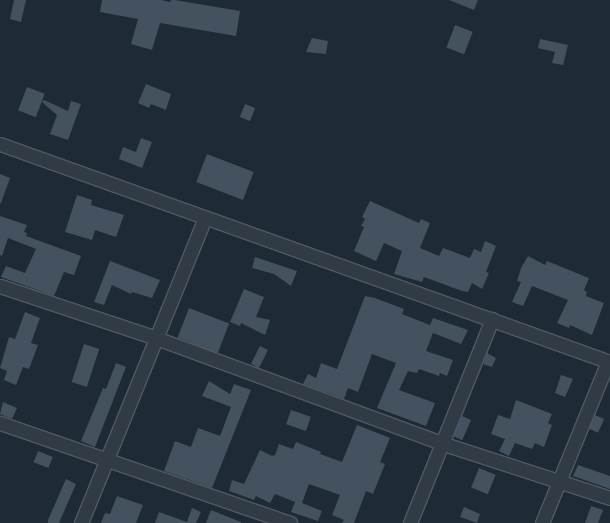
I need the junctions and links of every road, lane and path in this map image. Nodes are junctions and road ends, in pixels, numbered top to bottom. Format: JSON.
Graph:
{"nodes":[{"id":1,"x":0,"y":144,"type":"edge"},
{"id":2,"x":205,"y":218,"type":"junction"},
{"id":3,"x":0,"y":286,"type":"edge"},
{"id":4,"x":492,"y":319,"type":"junction"},
{"id":5,"x":156,"y":338,"type":"junction"},
{"id":6,"x":609,"y":361,"type":"edge"},
{"id":7,"x":0,"y":423,"type":"edge"},
{"id":8,"x":441,"y":443,"type":"junction"},
{"id":9,"x":107,"y":460,"type":"junction"},
{"id":10,"x":560,"y":483,"type":"junction"},
{"id":11,"x":610,"y":498,"type":"edge"},
{"id":12,"x":81,"y":523,"type":"edge"},
{"id":13,"x":290,"y":523,"type":"edge"},
{"id":14,"x":410,"y":523,"type":"edge"},
{"id":15,"x":542,"y":523,"type":"edge"}],
"edges":[{"from":1,"to":2,"type":"street"},
{"from":2,"to":4,"type":"street"},
{"from":2,"to":5,"type":"street"},
{"from":3,"to":5,"type":"street"},
{"from":4,"to":6,"type":"street"},
{"from":4,"to":8,"type":"street"},
{"from":5,"to":8,"type":"street"},
{"from":5,"to":9,"type":"street"},
{"from":6,"to":10,"type":"street"},
{"from":7,"to":9,"type":"street"},
{"from":8,"to":10,"type":"street"},
{"from":8,"to":14,"type":"street"},
{"from":9,"to":12,"type":"street"},
{"from":9,"to":13,"type":"street"},
{"from":10,"to":11,"type":"street"},
{"from":10,"to":15,"type":"street"}]}
